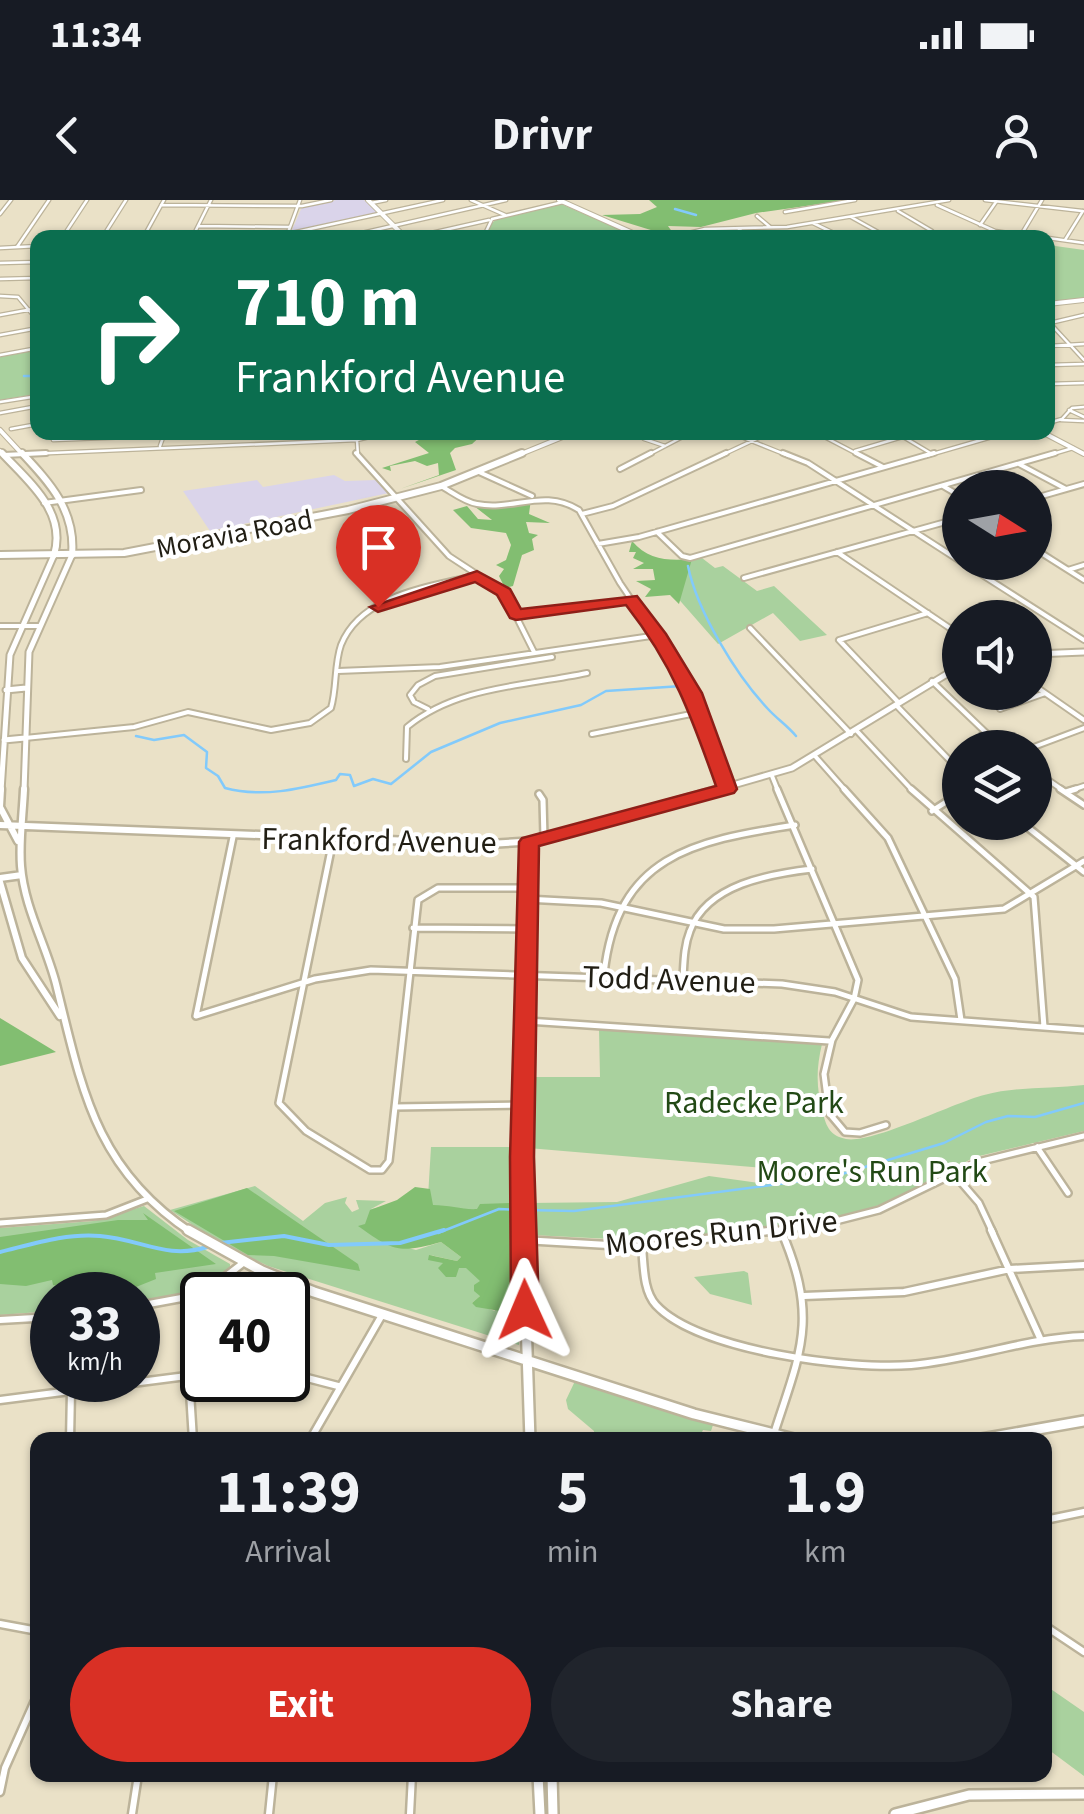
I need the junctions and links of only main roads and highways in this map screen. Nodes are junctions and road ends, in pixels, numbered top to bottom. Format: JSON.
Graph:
{"nodes":[{"id":1,"x":561,"y":201,"type":"edge"},
{"id":2,"x":627,"y":230,"type":"edge"},
{"id":3,"x":1084,"y":300,"type":"edge"},
{"id":4,"x":1055,"y":303,"type":"edge"},
{"id":5,"x":0,"y":430,"type":"edge"},
{"id":6,"x":1055,"y":439,"type":"edge"},
{"id":7,"x":550,"y":440,"type":"edge"},
{"id":8,"x":1,"y":453,"type":"edge"},
{"id":9,"x":1084,"y":454,"type":"edge"},
{"id":10,"x":476,"y":471,"type":"junction"},
{"id":11,"x":397,"y":497,"type":"junction"},
{"id":12,"x":54,"y":553,"type":"junction"},
{"id":13,"x":73,"y":553,"type":"junction"},
{"id":14,"x":0,"y":554,"type":"edge"}],
"edges":[{"from":1,"to":2,"type":"main road"},
{"from":3,"to":4,"type":"main road"},
{"from":5,"to":13,"type":"main road"},
{"from":6,"to":9,"type":"main road"},
{"from":7,"to":10,"type":"main road","name":"Moravia Road"},
{"from":8,"to":12,"type":"main road"},
{"from":10,"to":11,"type":"main road","name":"Moravia Road"},
{"from":10,"to":11,"type":"main road","name":"Moravia Road"},
{"from":11,"to":13,"type":"main road","name":"Moravia Road"},
{"from":12,"to":13,"type":"main road","name":"Moravia Road"},
{"from":12,"to":14,"type":"main road","name":"Moravia Road"}]}
